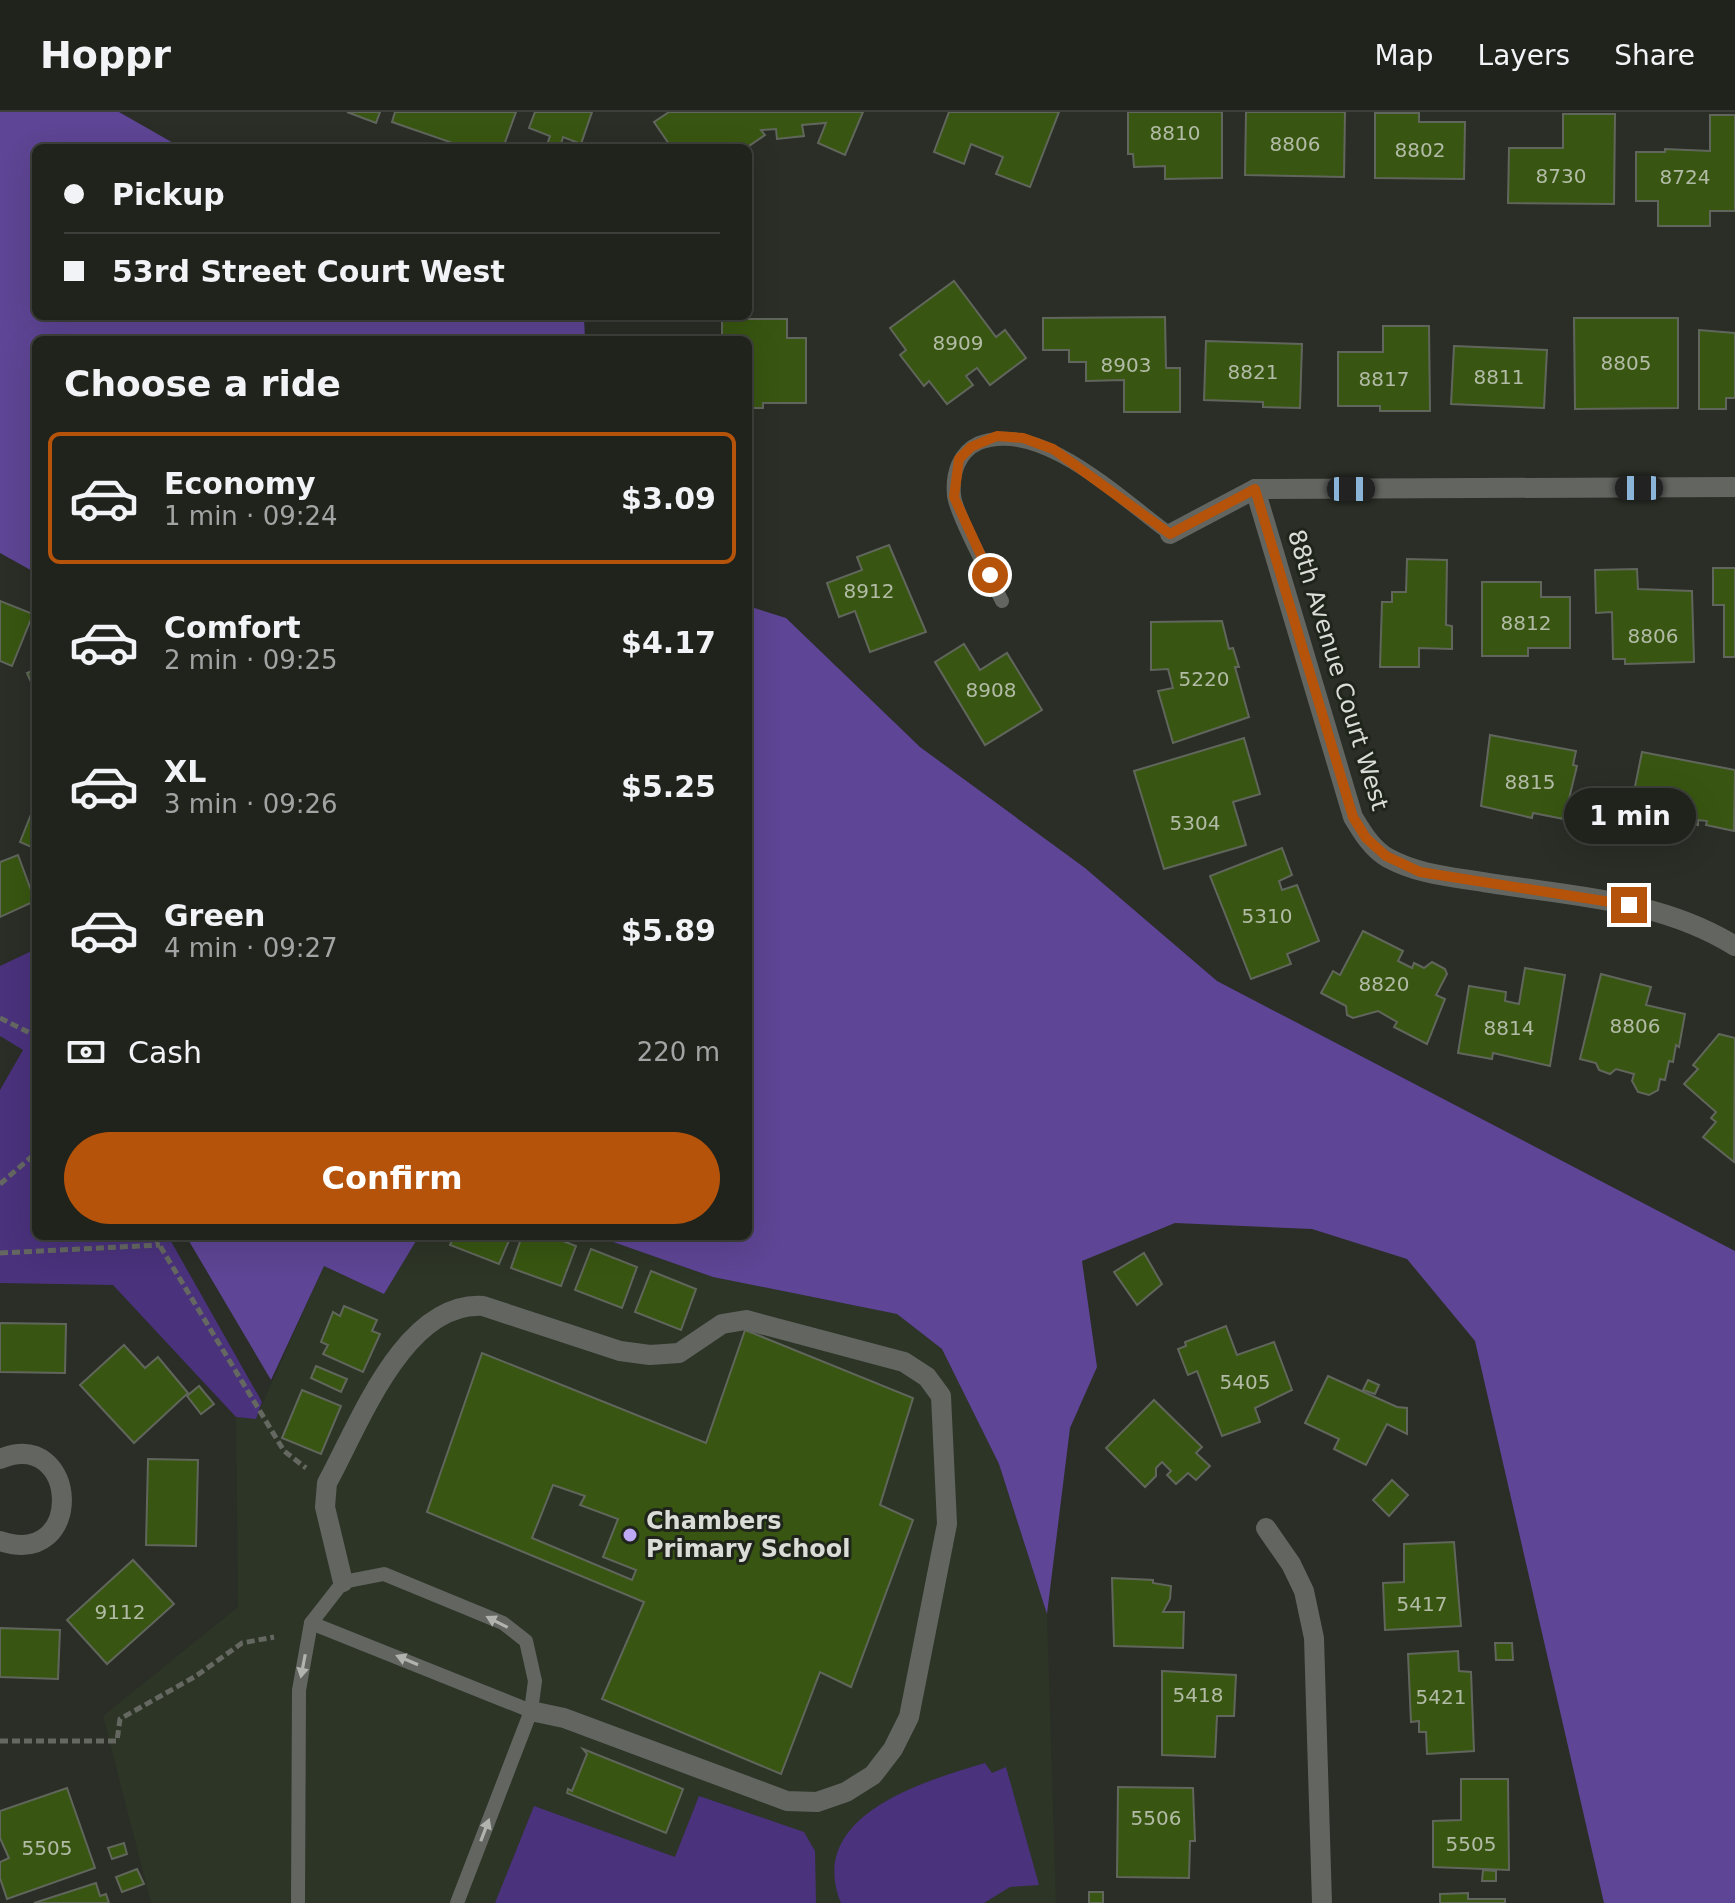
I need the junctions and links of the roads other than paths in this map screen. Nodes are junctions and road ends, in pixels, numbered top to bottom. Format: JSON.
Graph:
{"nodes":[{"id":1,"x":1735,"y":487,"type":"edge"},
{"id":2,"x":1255,"y":489,"type":"junction"},
{"id":3,"x":1170,"y":534,"type":"joint"},
{"id":4,"x":1002,"y":601,"type":"dead end"},
{"id":5,"x":1735,"y":946,"type":"edge"},
{"id":6,"x":0,"y":1459,"type":"edge"},
{"id":7,"x":1266,"y":1528,"type":"dead end"},
{"id":8,"x":0,"y":1541,"type":"edge"},
{"id":9,"x":343,"y":1582,"type":"junction"},
{"id":10,"x":311,"y":1623,"type":"junction"},
{"id":11,"x":531,"y":1711,"type":"junction"},
{"id":12,"x":298,"y":1903,"type":"edge"},
{"id":13,"x":457,"y":1903,"type":"edge"},
{"id":14,"x":1322,"y":1903,"type":"edge"}],
"edges":[{"from":1,"to":2,"type":"street"},
{"from":2,"to":3,"type":"street"},
{"from":2,"to":5,"type":"street","name":"88th Avenue Court West"},
{"from":3,"to":4,"type":"lane"},
{"from":6,"to":8,"type":"street"},
{"from":7,"to":14,"type":"street"},
{"from":9,"to":10,"type":"lane"},
{"from":11,"to":9,"type":"lane","one_way":true},
{"from":9,"to":11,"type":"street"},
{"from":11,"to":10,"type":"lane","one_way":true},
{"from":10,"to":12,"type":"lane","one_way":true},
{"from":13,"to":11,"type":"lane","one_way":true}]}
